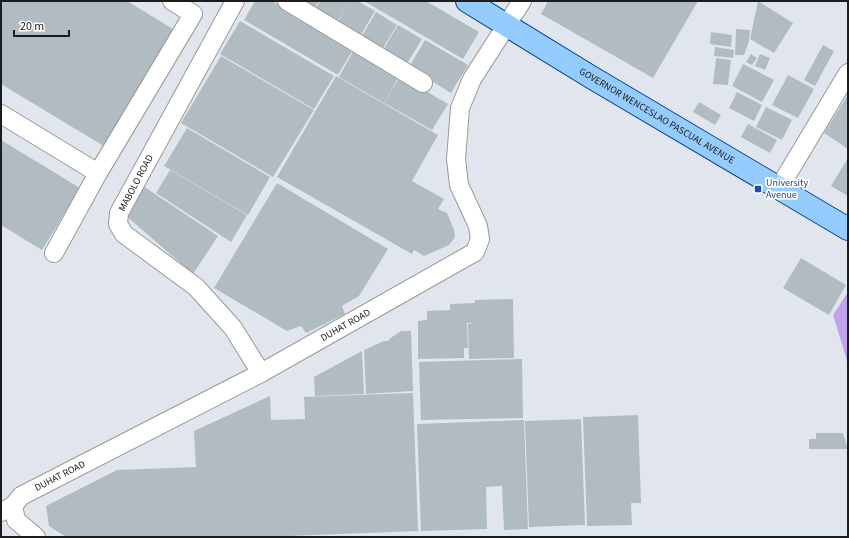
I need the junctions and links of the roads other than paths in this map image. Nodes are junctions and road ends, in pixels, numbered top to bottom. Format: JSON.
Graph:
{"nodes":[{"id":1,"x":172,"y":1,"type":"edge"},
{"id":2,"x":235,"y":1,"type":"edge"},
{"id":3,"x":287,"y":1,"type":"edge"},
{"id":4,"x":467,"y":1,"type":"edge"},
{"id":5,"x":522,"y":1,"type":"edge"},
{"id":6,"x":507,"y":25,"type":"junction"},
{"id":7,"x":848,"y":73,"type":"edge"},
{"id":8,"x":423,"y":84,"type":"dead end"},
{"id":9,"x":1,"y":114,"type":"edge"},
{"id":10,"x":98,"y":173,"type":"junction"},
{"id":11,"x":778,"y":188,"type":"junction"},
{"id":12,"x":848,"y":229,"type":"edge"},
{"id":13,"x":54,"y":253,"type":"dead end"},
{"id":14,"x":261,"y":373,"type":"junction"},
{"id":15,"x":7,"y":509,"type":"edge"},
{"id":16,"x":36,"y":537,"type":"edge"}],
"edges":[{"from":1,"to":10,"type":"street"},
{"from":2,"to":14,"type":"street","name":"MABOLO ROAD"},
{"from":3,"to":8,"type":"street"},
{"from":4,"to":6,"type":"main road","name":"GOVERNOR WENCESLAO PASCUAL AVENUE"},
{"from":5,"to":6,"type":"street","name":"DUHAT ROAD"},
{"from":6,"to":11,"type":"main road","name":"GOVERNOR WENCESLAO PASCUAL AVENUE"},
{"from":6,"to":14,"type":"street","name":"DUHAT ROAD"},
{"from":7,"to":11,"type":"street"},
{"from":9,"to":10,"type":"street"},
{"from":10,"to":13,"type":"street"},
{"from":11,"to":12,"type":"main road","name":"GOVERNOR WENCESLAO PASCUAL AVENUE"},
{"from":14,"to":15,"type":"street","name":"DUHAT ROAD"},
{"from":15,"to":16,"type":"street"}]}
